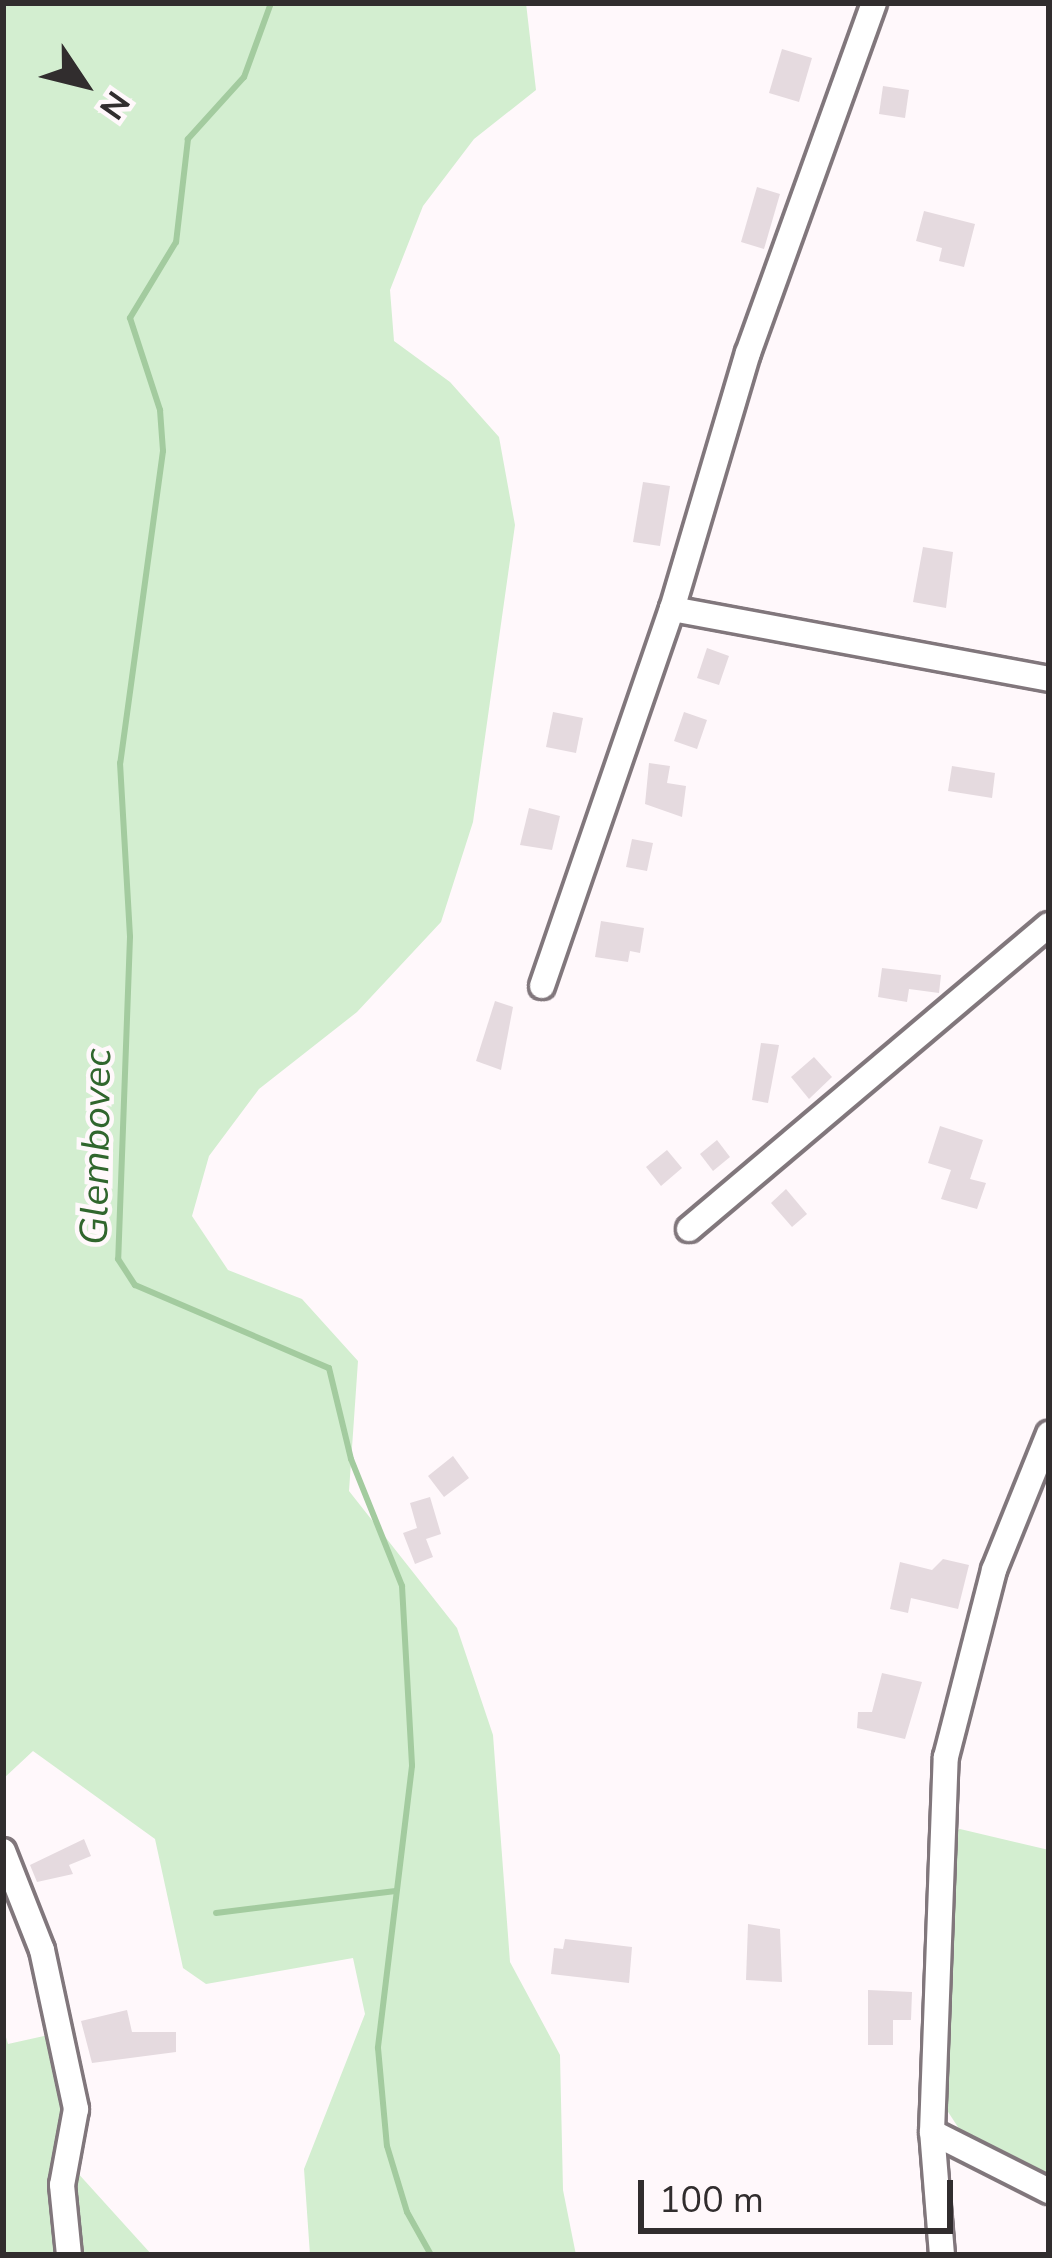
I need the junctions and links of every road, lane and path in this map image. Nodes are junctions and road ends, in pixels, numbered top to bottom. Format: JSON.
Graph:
{"nodes":[{"id":1,"x":874,"y":3,"type":"edge"},
{"id":2,"x":672,"y":609,"type":"junction"},
{"id":3,"x":1049,"y":679,"type":"edge"},
{"id":4,"x":1049,"y":925,"type":"edge"},
{"id":5,"x":542,"y":986,"type":"dead end"},
{"id":6,"x":689,"y":1229,"type":"dead end"},
{"id":7,"x":1049,"y":1434,"type":"edge"},
{"id":8,"x":3,"y":1851,"type":"edge"},
{"id":9,"x":932,"y":2132,"type":"junction"},
{"id":10,"x":1049,"y":2191,"type":"edge"},
{"id":11,"x":69,"y":2255,"type":"edge"},
{"id":12,"x":942,"y":2255,"type":"edge"}],
"edges":[{"from":1,"to":2,"type":"street"},
{"from":2,"to":3,"type":"street"},
{"from":2,"to":5,"type":"street"},
{"from":4,"to":6,"type":"street"},
{"from":7,"to":9,"type":"street"},
{"from":8,"to":11,"type":"street"},
{"from":9,"to":10,"type":"street"},
{"from":9,"to":12,"type":"street"}]}
